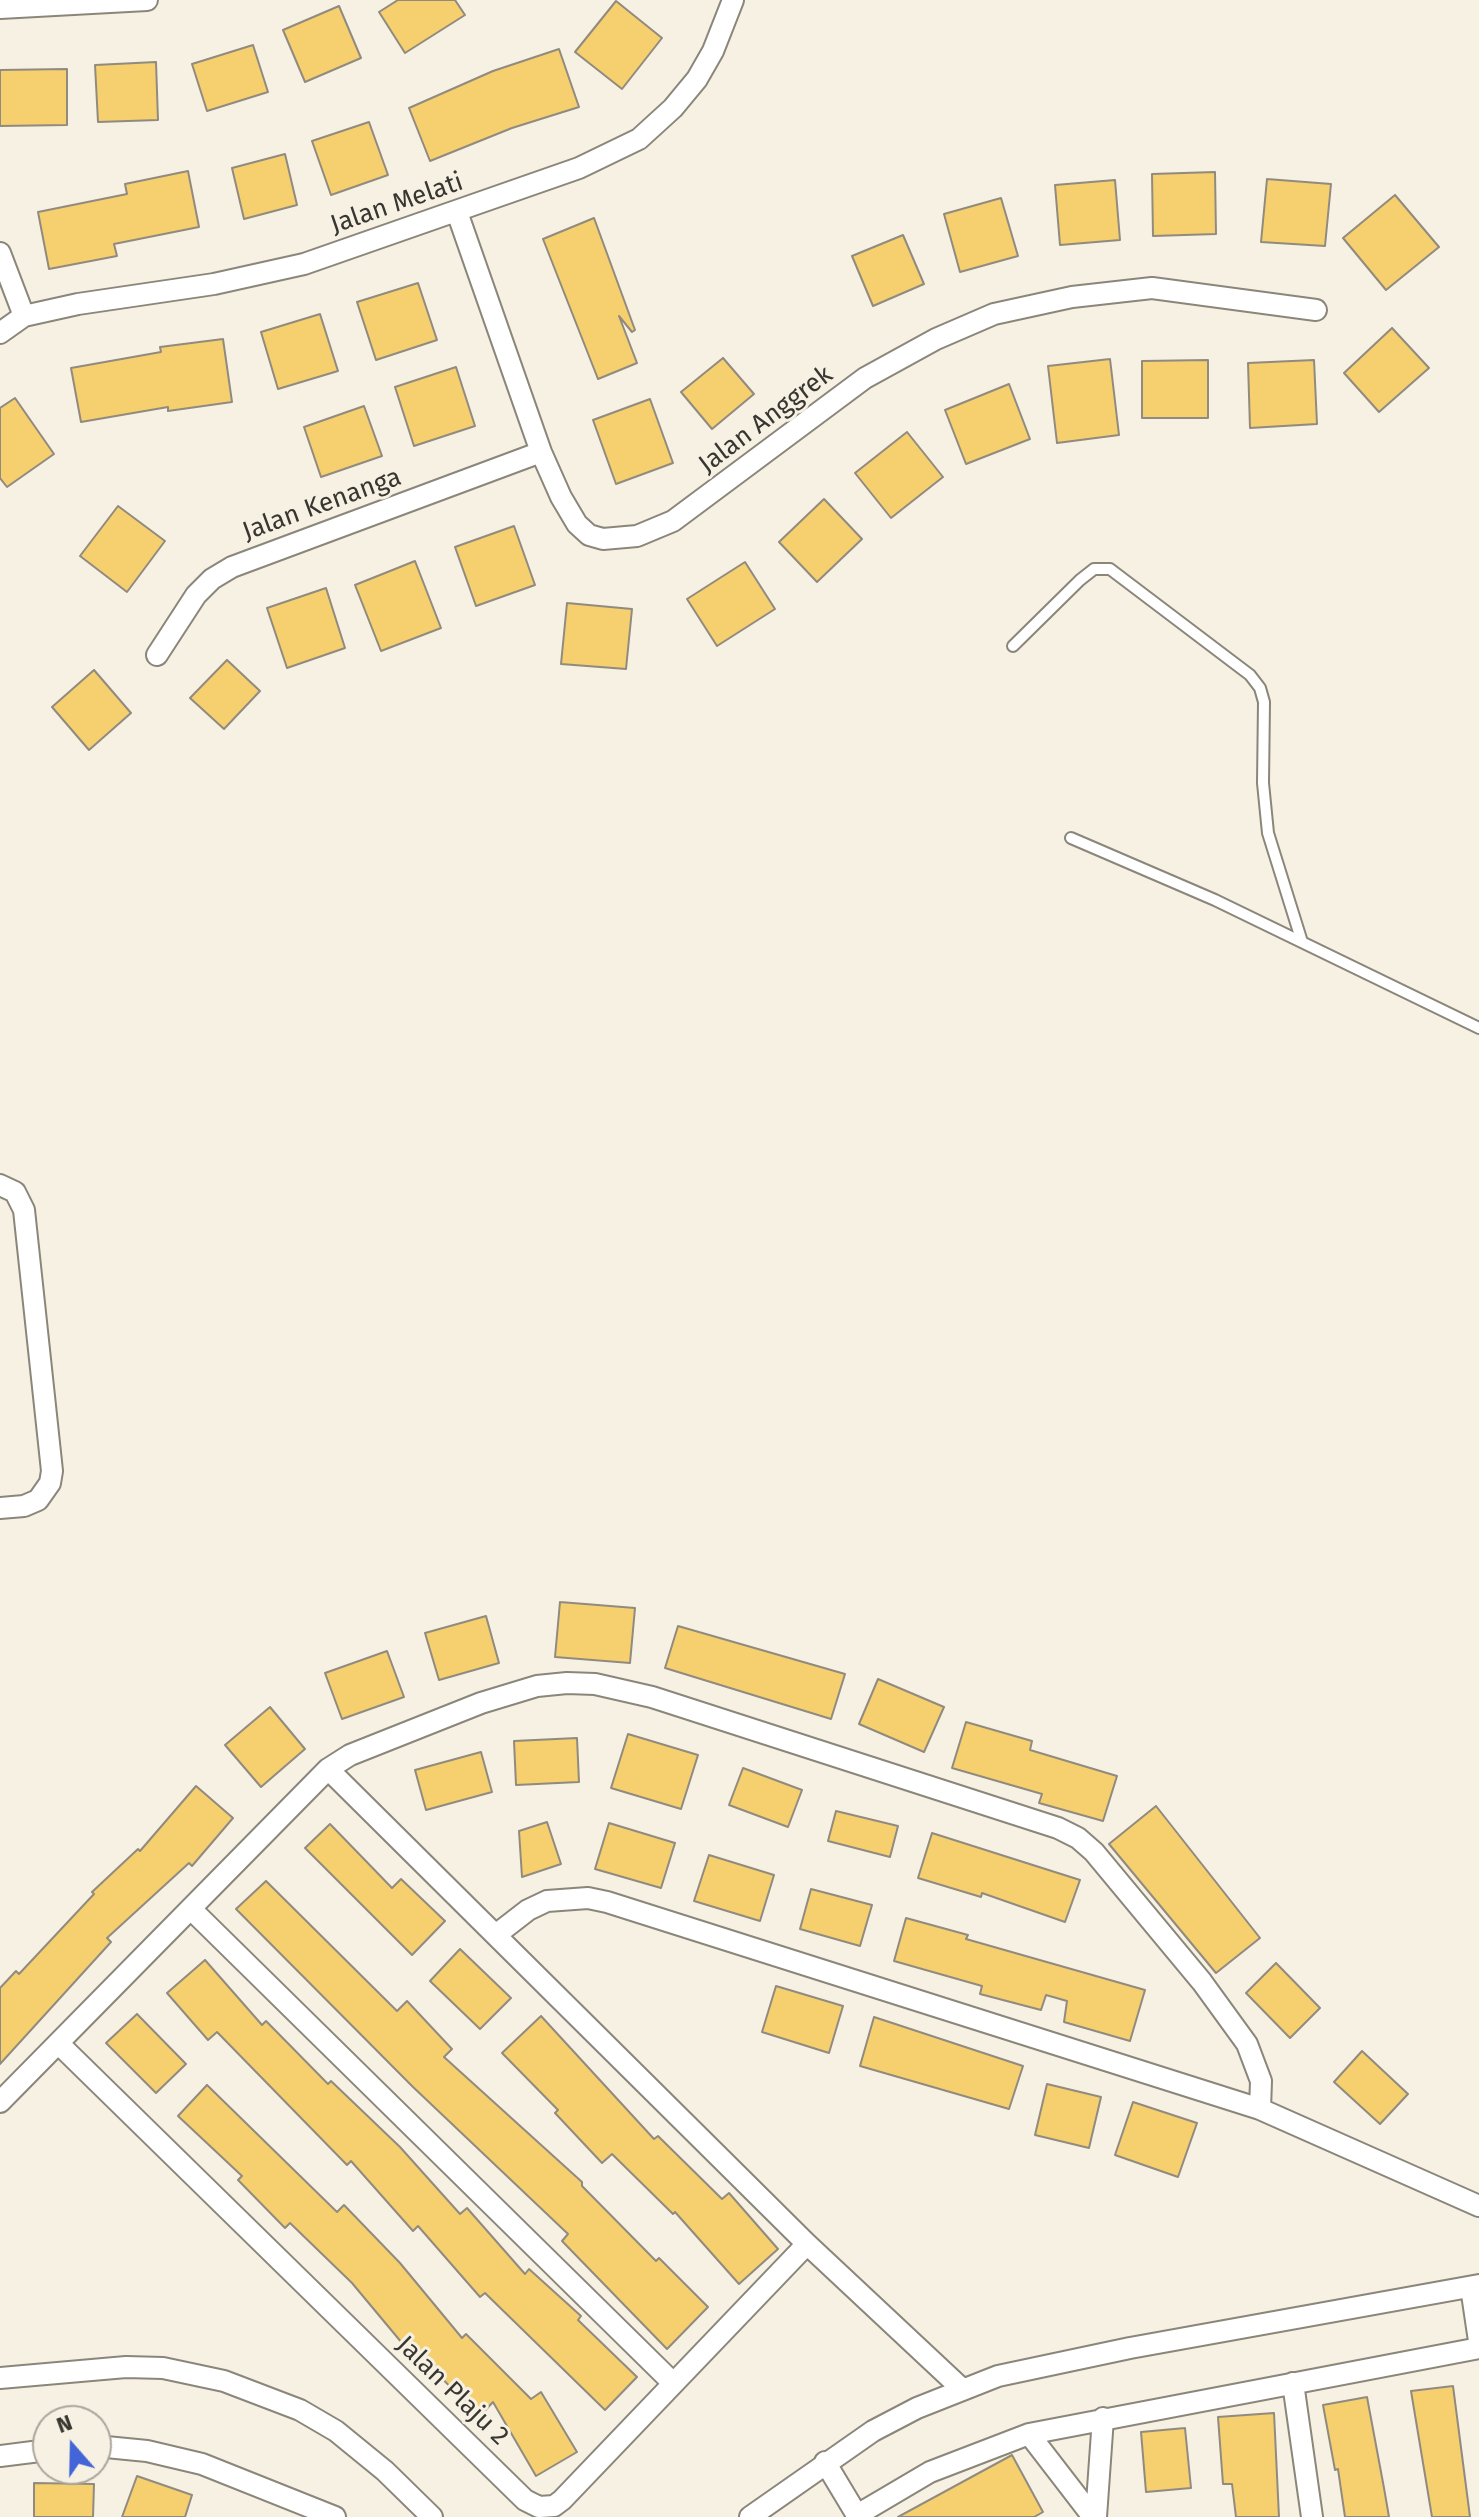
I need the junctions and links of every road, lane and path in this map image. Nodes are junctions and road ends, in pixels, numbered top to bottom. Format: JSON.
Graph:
{"nodes":[{"id":1,"x":147,"y":0,"type":"edge"},
{"id":2,"x":733,"y":0,"type":"edge"},
{"id":3,"x":0,"y":8,"type":"edge"},
{"id":4,"x":457,"y":212,"type":"junction"},
{"id":5,"x":0,"y":253,"type":"edge"},
{"id":6,"x":1316,"y":310,"type":"dead end"},
{"id":7,"x":24,"y":316,"type":"junction"},
{"id":8,"x":0,"y":333,"type":"edge"},
{"id":9,"x":541,"y":452,"type":"junction"},
{"id":10,"x":1013,"y":646,"type":"dead end"},
{"id":11,"x":157,"y":655,"type":"dead end"},
{"id":12,"x":1071,"y":838,"type":"dead end"},
{"id":13,"x":1302,"y":942,"type":"junction"},
{"id":14,"x":1479,"y":1028,"type":"edge"},
{"id":15,"x":0,"y":1185,"type":"edge"},
{"id":16,"x":0,"y":1508,"type":"edge"},
{"id":17,"x":328,"y":1769,"type":"junction"},
{"id":18,"x":192,"y":1910,"type":"junction"},
{"id":19,"x":497,"y":1934,"type":"junction"},
{"id":20,"x":59,"y":2044,"type":"junction"},
{"id":21,"x":0,"y":2102,"type":"edge"},
{"id":22,"x":1260,"y":2109,"type":"junction"},
{"id":23,"x":1479,"y":2206,"type":"edge"},
{"id":24,"x":807,"y":2244,"type":"junction"},
{"id":25,"x":1475,"y":2286,"type":"edge"},
{"id":26,"x":1479,"y":2341,"type":"edge"},
{"id":27,"x":1479,"y":2348,"type":"edge"},
{"id":28,"x":0,"y":2378,"type":"edge"},
{"id":29,"x":672,"y":2382,"type":"junction"},
{"id":30,"x":1293,"y":2383,"type":"junction"},
{"id":31,"x":962,"y":2389,"type":"junction"},
{"id":32,"x":1103,"y":2418,"type":"junction"},
{"id":33,"x":1029,"y":2434,"type":"junction"},
{"id":34,"x":112,"y":2448,"type":"edge"},
{"id":35,"x":32,"y":2452,"type":"edge"},
{"id":36,"x":0,"y":2456,"type":"edge"},
{"id":37,"x":825,"y":2462,"type":"junction"},
{"id":38,"x":428,"y":2516,"type":"edge"},
{"id":39,"x":858,"y":2516,"type":"edge"},
{"id":40,"x":335,"y":2517,"type":"edge"},
{"id":41,"x":750,"y":2517,"type":"edge"},
{"id":42,"x":1094,"y":2517,"type":"edge"},
{"id":43,"x":1312,"y":2517,"type":"edge"}],
"edges":[{"from":1,"to":3,"type":"street"},
{"from":2,"to":4,"type":"street","name":"Jalan Melati"},
{"from":4,"to":7,"type":"street","name":"Jalan Melati"},
{"from":4,"to":9,"type":"street","name":"Jalan Anggrek"},
{"from":5,"to":7,"type":"street"},
{"from":6,"to":9,"type":"street","name":"Jalan Anggrek"},
{"from":7,"to":8,"type":"street","name":"Jalan Melati"},
{"from":9,"to":11,"type":"street","name":"Jalan Kenanga"},
{"from":10,"to":13,"type":"lane"},
{"from":12,"to":13,"type":"lane"},
{"from":13,"to":14,"type":"lane"},
{"from":15,"to":16,"type":"street"},
{"from":17,"to":18,"type":"street"},
{"from":17,"to":19,"type":"street"},
{"from":17,"to":22,"type":"street"},
{"from":18,"to":20,"type":"street"},
{"from":18,"to":29,"type":"street"},
{"from":19,"to":22,"type":"street"},
{"from":19,"to":24,"type":"street"},
{"from":20,"to":21,"type":"street"},
{"from":20,"to":29,"type":"street","name":"Jalan Plaju 2"},
{"from":22,"to":23,"type":"street"},
{"from":24,"to":29,"type":"street","name":"Jalan Plaju 2"},
{"from":24,"to":31,"type":"street"},
{"from":25,"to":26,"type":"street"},
{"from":25,"to":31,"type":"street"},
{"from":27,"to":30,"type":"street"},
{"from":28,"to":38,"type":"street"},
{"from":30,"to":32,"type":"street"},
{"from":30,"to":43,"type":"street"},
{"from":31,"to":37,"type":"street"},
{"from":32,"to":33,"type":"street"},
{"from":32,"to":42,"type":"street"},
{"from":33,"to":39,"type":"street"},
{"from":33,"to":42,"type":"street"},
{"from":34,"to":40,"type":"street"},
{"from":35,"to":36,"type":"street"},
{"from":37,"to":39,"type":"street"},
{"from":37,"to":41,"type":"street"}]}
